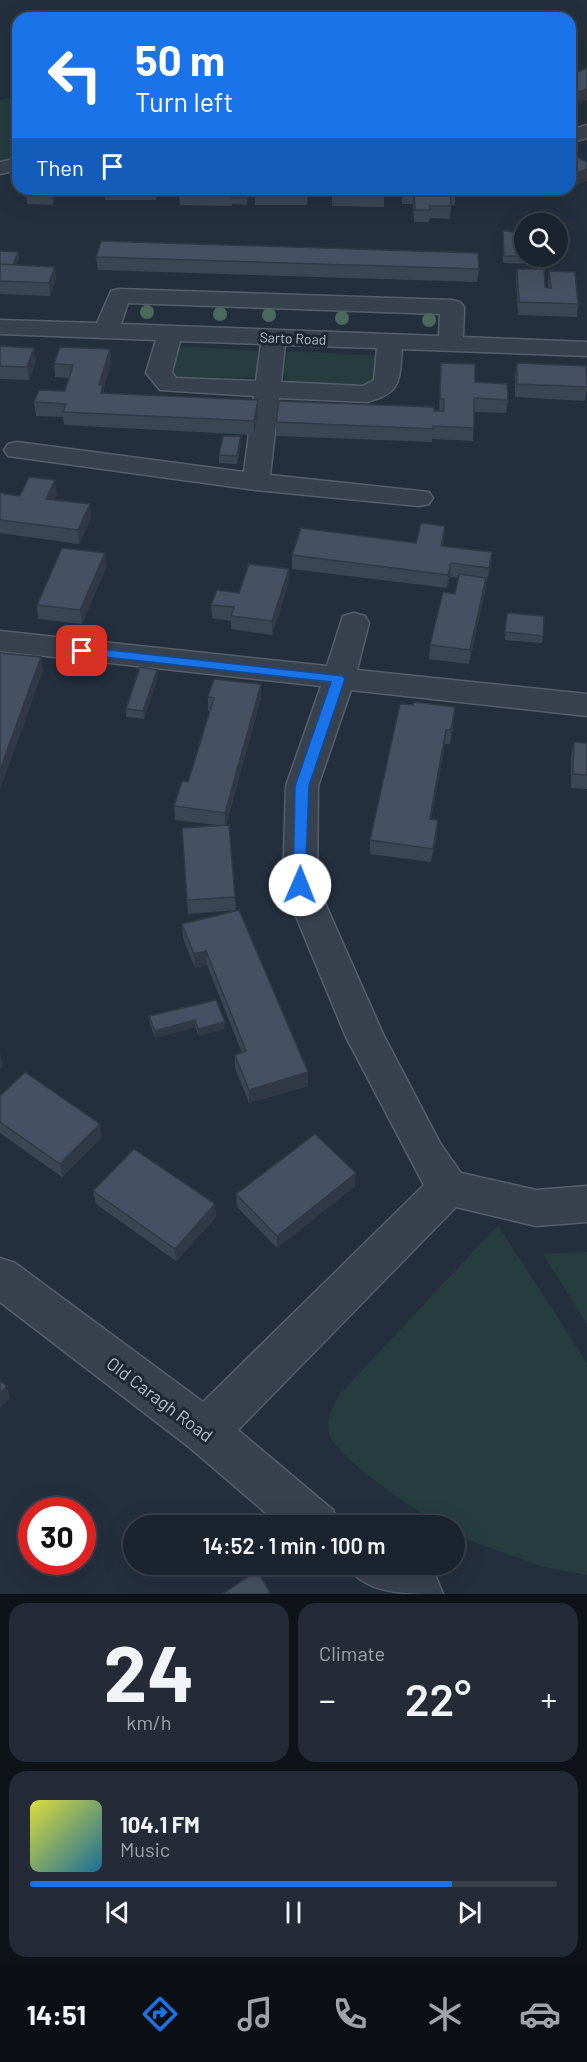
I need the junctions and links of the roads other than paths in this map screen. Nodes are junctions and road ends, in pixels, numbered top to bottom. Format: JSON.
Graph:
{"nodes":[{"id":1,"x":0,"y":327,"type":"edge"},
{"id":2,"x":106,"y":331,"type":"junction"},
{"id":3,"x":170,"y":333,"type":"junction"},
{"id":4,"x":274,"y":338,"type":"junction"},
{"id":5,"x":390,"y":342,"type":"junction"},
{"id":6,"x":451,"y":343,"type":"junction"},
{"id":7,"x":587,"y":349,"type":"edge"},
{"id":8,"x":268,"y":389,"type":"junction"},
{"id":9,"x":18,"y":450,"type":"dead end"},
{"id":10,"x":256,"y":482,"type":"junction"},
{"id":11,"x":419,"y":498,"type":"dead end"},
{"id":12,"x":354,"y":623,"type":"dead end"},
{"id":13,"x":0,"y":641,"type":"edge"},
{"id":14,"x":339,"y":679,"type":"junction"},
{"id":15,"x":587,"y":705,"type":"edge"},
{"id":16,"x":448,"y":1188,"type":"junction"},
{"id":17,"x":587,"y":1203,"type":"edge"},
{"id":18,"x":0,"y":1277,"type":"edge"},
{"id":19,"x":205,"y":1431,"type":"junction"},
{"id":20,"x":304,"y":1515,"type":"edge"},
{"id":21,"x":387,"y":1575,"type":"edge"},
{"id":22,"x":419,"y":1594,"type":"edge"}],
"edges":[{"from":1,"to":2,"type":"street","name":"Sarto Road"},
{"from":2,"to":3,"type":"street","name":"Sarto Road"},
{"from":2,"to":6,"type":"street"},
{"from":3,"to":4,"type":"street","name":"Sarto Road"},
{"from":3,"to":8,"type":"street"},
{"from":4,"to":5,"type":"street","name":"Sarto Road"},
{"from":4,"to":8,"type":"street"},
{"from":5,"to":6,"type":"street","name":"Sarto Road"},
{"from":5,"to":8,"type":"street"},
{"from":6,"to":7,"type":"street","name":"Sarto Road"},
{"from":8,"to":10,"type":"street"},
{"from":9,"to":10,"type":"street"},
{"from":10,"to":11,"type":"street"},
{"from":12,"to":14,"type":"street"},
{"from":13,"to":14,"type":"street"},
{"from":14,"to":15,"type":"street"},
{"from":14,"to":16,"type":"street"},
{"from":16,"to":17,"type":"street"},
{"from":16,"to":19,"type":"street"},
{"from":18,"to":19,"type":"street","name":"Old Caragh Road"},
{"from":19,"to":20,"type":"street","name":"Old Caragh Road"},
{"from":21,"to":22,"type":"street"}]}
